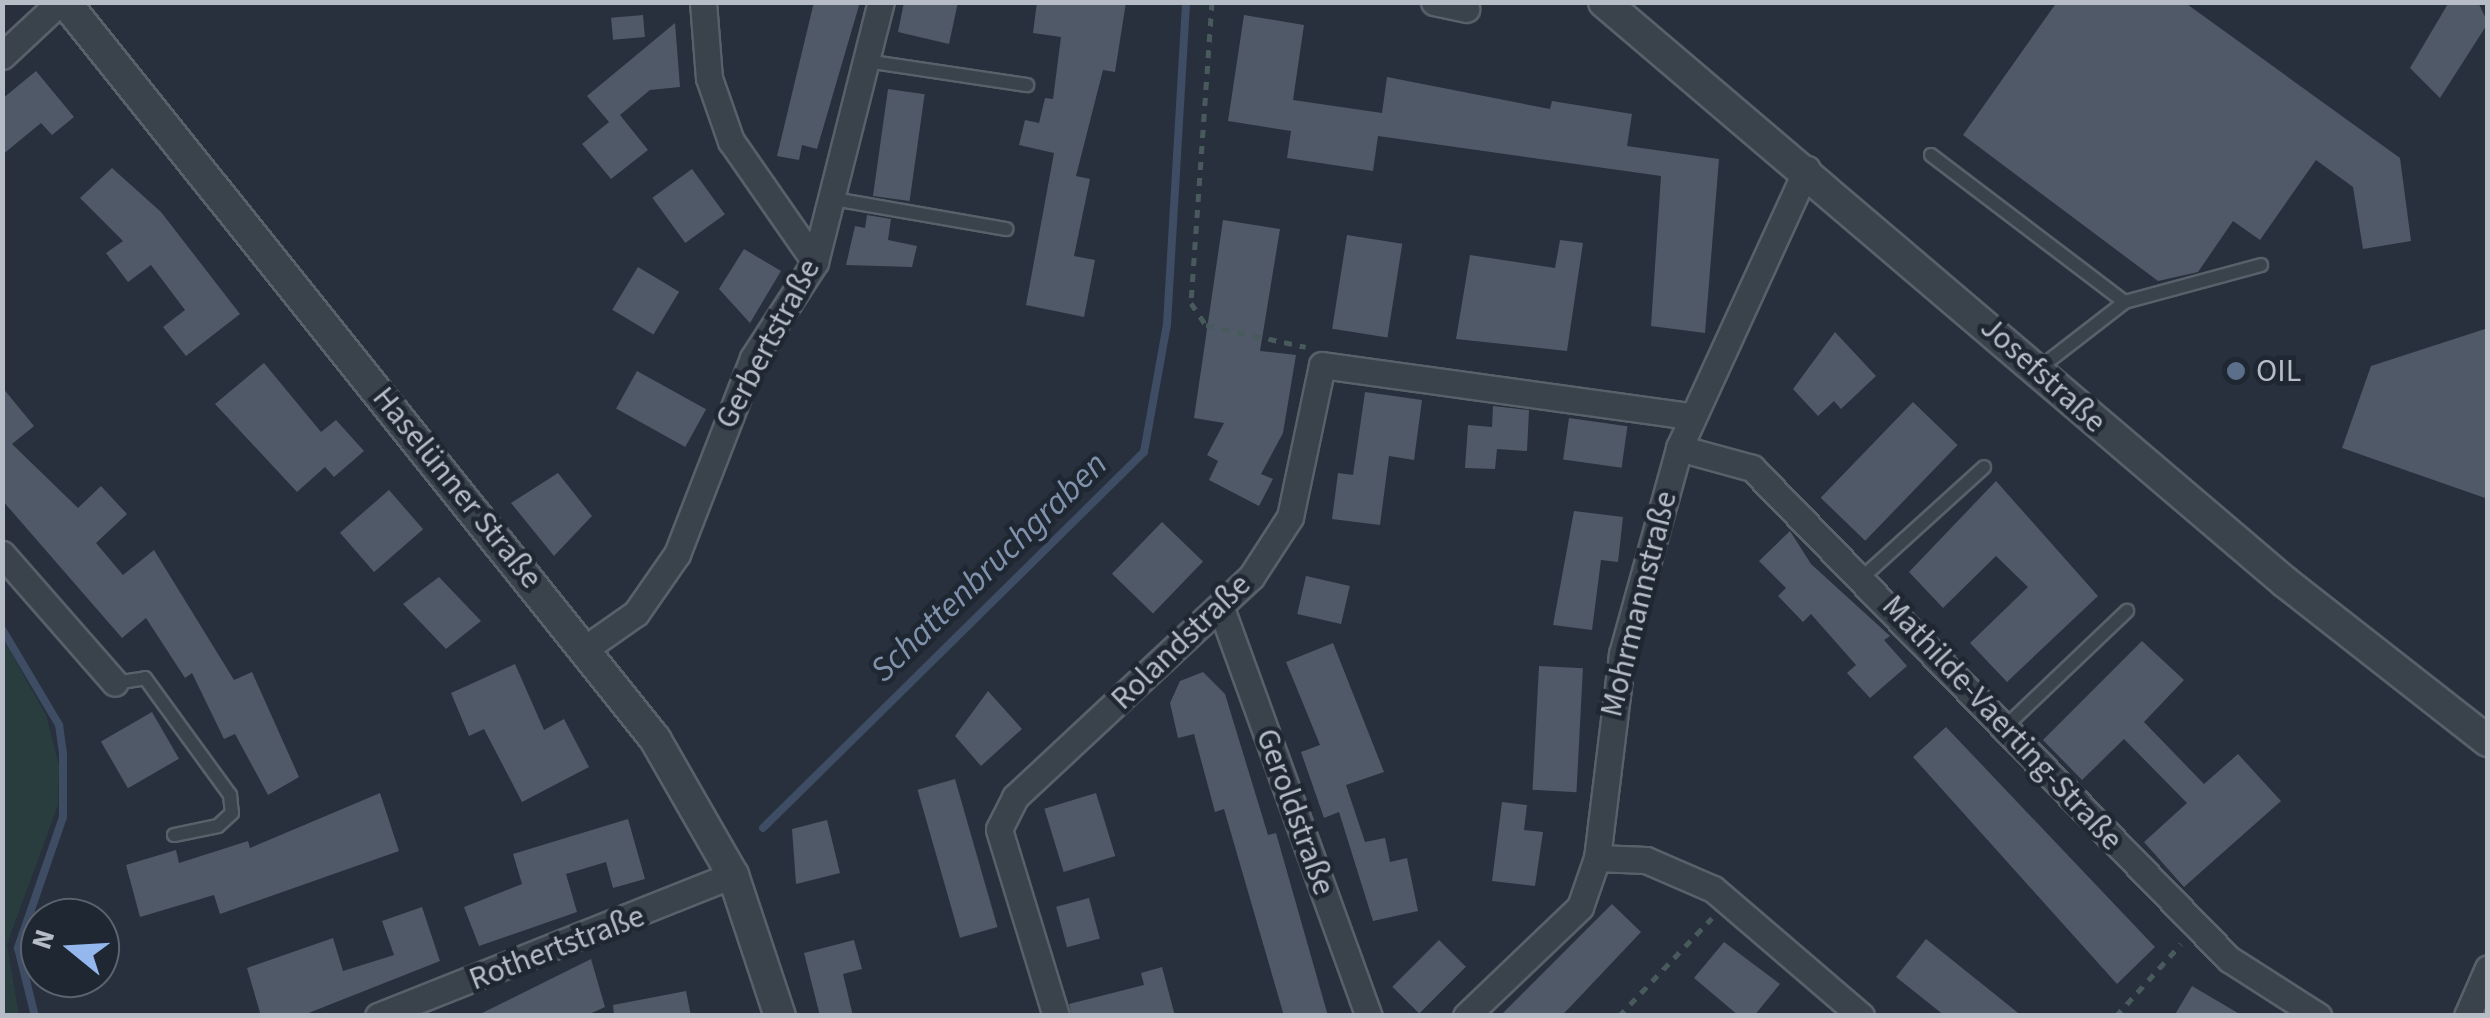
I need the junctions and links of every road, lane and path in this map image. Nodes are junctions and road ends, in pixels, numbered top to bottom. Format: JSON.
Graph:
{"nodes":[{"id":1,"x":62,"y":2,"type":"edge"},
{"id":2,"x":703,"y":2,"type":"edge"},
{"id":3,"x":881,"y":2,"type":"edge"},
{"id":4,"x":1212,"y":2,"type":"edge"},
{"id":5,"x":1434,"y":2,"type":"edge"},
{"id":6,"x":1604,"y":2,"type":"edge"},
{"id":7,"x":1466,"y":9,"type":"dead end"},
{"id":8,"x":2,"y":56,"type":"edge"},
{"id":9,"x":866,"y":62,"type":"junction"},
{"id":10,"x":1027,"y":85,"type":"dead end"},
{"id":11,"x":1931,"y":155,"type":"dead end"},
{"id":12,"x":1807,"y":168,"type":"junction"},
{"id":13,"x":834,"y":199,"type":"junction"},
{"id":14,"x":1006,"y":229,"type":"dead end"},
{"id":15,"x":814,"y":262,"type":"junction"},
{"id":16,"x":2262,"y":264,"type":"dead end"},
{"id":17,"x":2125,"y":302,"type":"junction"},
{"id":18,"x":1322,"y":365,"type":"junction"},
{"id":19,"x":2037,"y":370,"type":"junction"},
{"id":20,"x":1690,"y":416,"type":"junction"},
{"id":21,"x":1679,"y":448,"type":"junction"},
{"id":22,"x":1984,"y":467,"type":"dead end"},
{"id":23,"x":2,"y":554,"type":"edge"},
{"id":24,"x":1864,"y":576,"type":"junction"},
{"id":25,"x":1221,"y":608,"type":"junction"},
{"id":26,"x":2127,"y":610,"type":"dead end"},
{"id":27,"x":586,"y":648,"type":"junction"},
{"id":28,"x":114,"y":683,"type":"joint"},
{"id":29,"x":2004,"y":728,"type":"junction"},
{"id":30,"x":2488,"y":741,"type":"edge"},
{"id":31,"x":174,"y":835,"type":"dead end"},
{"id":32,"x":1598,"y":858,"type":"junction"},
{"id":33,"x":733,"y":875,"type":"junction"},
{"id":34,"x":1728,"y":901,"type":"junction"},
{"id":35,"x":2196,"y":926,"type":"junction"},
{"id":36,"x":2488,"y":968,"type":"edge"},
{"id":37,"x":378,"y":1016,"type":"edge"},
{"id":38,"x":780,"y":1016,"type":"edge"},
{"id":39,"x":1056,"y":1016,"type":"edge"},
{"id":40,"x":1369,"y":1016,"type":"edge"},
{"id":41,"x":1466,"y":1016,"type":"edge"},
{"id":42,"x":1619,"y":1016,"type":"edge"},
{"id":43,"x":1861,"y":1016,"type":"edge"},
{"id":44,"x":2116,"y":1016,"type":"edge"},
{"id":45,"x":2318,"y":1016,"type":"edge"},
{"id":46,"x":2467,"y":1016,"type":"edge"}],
"edges":[{"from":1,"to":8,"type":"street"},
{"from":1,"to":27,"type":"street","name":"Haselünner Straße"},
{"from":2,"to":15,"type":"street"},
{"from":3,"to":9,"type":"street","name":"Gerbertstraße"},
{"from":4,"to":18,"type":"path"},
{"from":5,"to":7,"type":"street"},
{"from":6,"to":12,"type":"street","name":"Josefstraße"},
{"from":9,"to":10,"type":"lane"},
{"from":9,"to":13,"type":"street","name":"Gerbertstraße"},
{"from":11,"to":17,"type":"lane"},
{"from":12,"to":19,"type":"street","name":"Josefstraße"},
{"from":12,"to":20,"type":"street","name":"Mohrmannstraße"},
{"from":13,"to":14,"type":"lane"},
{"from":13,"to":15,"type":"street","name":"Gerbertstraße"},
{"from":15,"to":27,"type":"street","name":"Gerbertstraße"},
{"from":16,"to":17,"type":"lane"},
{"from":17,"to":19,"type":"lane"},
{"from":18,"to":20,"type":"street"},
{"from":18,"to":25,"type":"street","name":"Rolandstraße"},
{"from":19,"to":30,"type":"street","name":"Josefstraße"},
{"from":20,"to":21,"type":"street","name":"Mohrmannstraße"},
{"from":21,"to":24,"type":"street","name":"Mathilde-Vaerting-Straße"},
{"from":21,"to":32,"type":"street","name":"Mohrmannstraße"},
{"from":22,"to":24,"type":"lane"},
{"from":23,"to":28,"type":"street"},
{"from":24,"to":29,"type":"street","name":"Mathilde-Vaerting-Straße"},
{"from":25,"to":39,"type":"street","name":"Rolandstraße"},
{"from":25,"to":40,"type":"street","name":"Geroldstraße"},
{"from":26,"to":29,"type":"lane"},
{"from":27,"to":33,"type":"street","name":"Haselünner Straße"},
{"from":28,"to":31,"type":"lane"},
{"from":29,"to":35,"type":"street","name":"Mathilde-Vaerting-Straße"},
{"from":32,"to":34,"type":"street"},
{"from":32,"to":41,"type":"street","name":"Mohrmannstraße"},
{"from":33,"to":37,"type":"street","name":"Rothertstraße"},
{"from":33,"to":38,"type":"street","name":"Haselünner Straße"},
{"from":34,"to":42,"type":"path"},
{"from":34,"to":43,"type":"street"},
{"from":35,"to":44,"type":"path"},
{"from":35,"to":45,"type":"street","name":"Mathilde-Vaerting-Straße"},
{"from":36,"to":46,"type":"street"}]}
